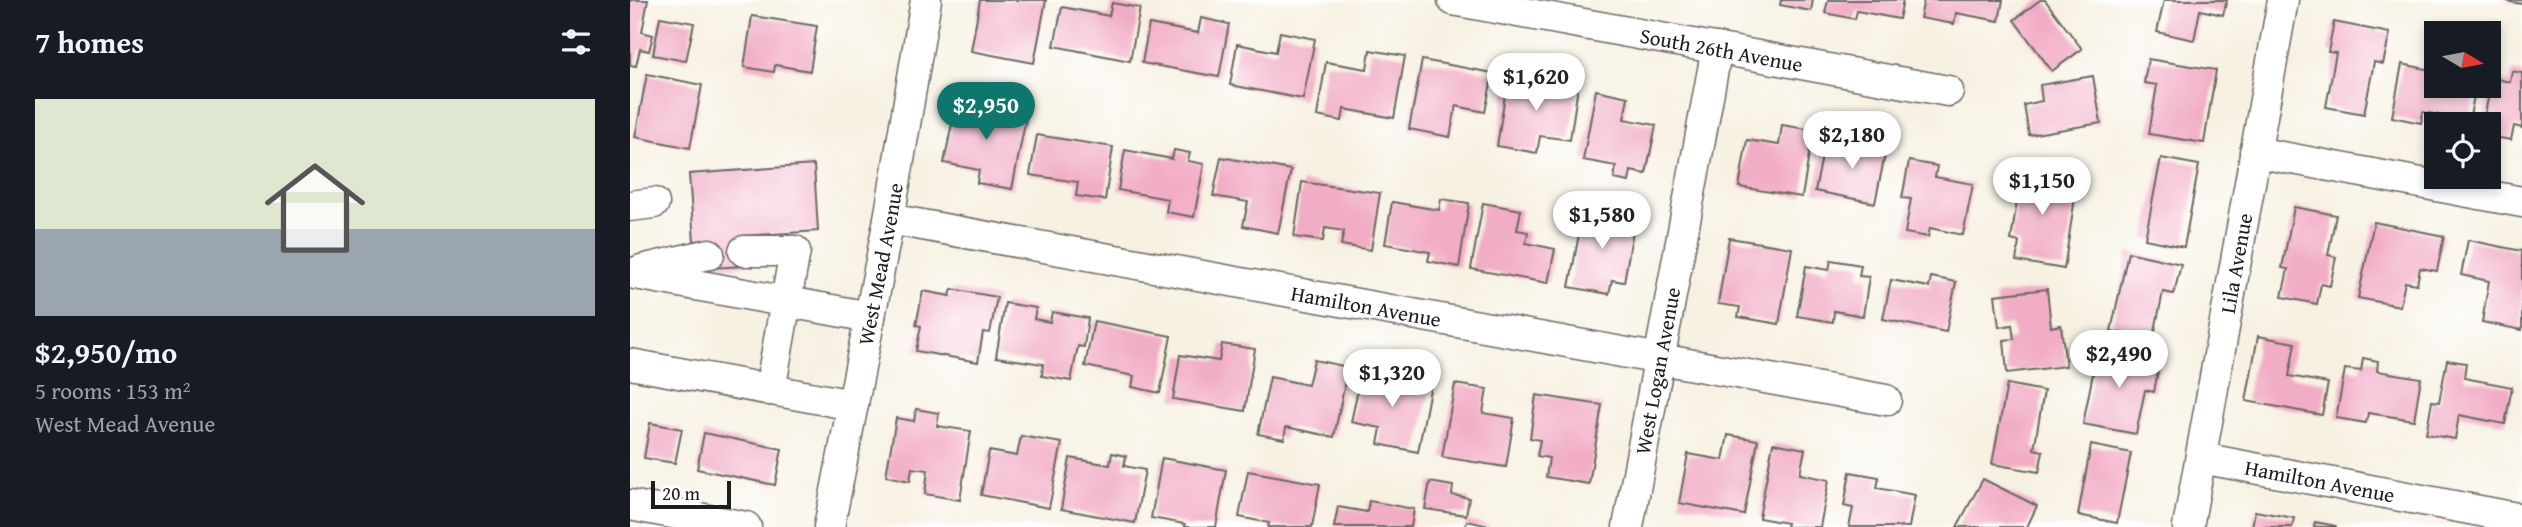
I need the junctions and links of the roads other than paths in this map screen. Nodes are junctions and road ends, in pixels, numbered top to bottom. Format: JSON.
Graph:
{"nodes":[{"id":1,"x":926,"y":0,"type":"edge"},
{"id":2,"x":1452,"y":0,"type":"edge"},
{"id":3,"x":2283,"y":0,"type":"edge"},
{"id":4,"x":1717,"y":48,"type":"junction"},
{"id":5,"x":1948,"y":90,"type":"dead end"},
{"id":6,"x":2255,"y":152,"type":"junction"},
{"id":7,"x":2522,"y":202,"type":"edge"},
{"id":8,"x":889,"y":219,"type":"junction"},
{"id":9,"x":744,"y":251,"type":"dead end"},
{"id":10,"x":709,"y":254,"type":"dead end"},
{"id":11,"x":630,"y":273,"type":"edge"},
{"id":12,"x":786,"y":301,"type":"junction"},
{"id":13,"x":870,"y":317,"type":"junction"},
{"id":14,"x":1659,"y":359,"type":"junction"},
{"id":15,"x":630,"y":364,"type":"edge"},
{"id":16,"x":770,"y":390,"type":"junction"},
{"id":17,"x":1886,"y":400,"type":"dead end"},
{"id":18,"x":853,"y":405,"type":"junction"},
{"id":19,"x":2201,"y":458,"type":"junction"},
{"id":20,"x":630,"y":505,"type":"edge"},
{"id":21,"x":2522,"y":519,"type":"edge"},
{"id":22,"x":746,"y":527,"type":"edge"},
{"id":23,"x":829,"y":527,"type":"edge"},
{"id":24,"x":1628,"y":527,"type":"edge"},
{"id":25,"x":2188,"y":527,"type":"edge"}],
"edges":[{"from":1,"to":8,"type":"street","name":"West Mead Avenue"},
{"from":2,"to":4,"type":"street","name":"South 26th Avenue"},
{"from":3,"to":6,"type":"street","name":"Lila Avenue"},
{"from":4,"to":5,"type":"street","name":"South 26th Avenue"},
{"from":4,"to":14,"type":"street","name":"West Logan Avenue"},
{"from":6,"to":7,"type":"street"},
{"from":6,"to":19,"type":"street","name":"Lila Avenue"},
{"from":8,"to":13,"type":"street","name":"West Mead Avenue"},
{"from":8,"to":14,"type":"street","name":"Hamilton Avenue"},
{"from":9,"to":12,"type":"street"},
{"from":10,"to":11,"type":"street"},
{"from":11,"to":12,"type":"street"},
{"from":12,"to":13,"type":"street"},
{"from":12,"to":16,"type":"street"},
{"from":13,"to":18,"type":"street","name":"West Mead Avenue"},
{"from":14,"to":17,"type":"street","name":"Hamilton Avenue"},
{"from":14,"to":24,"type":"street","name":"West Logan Avenue"},
{"from":15,"to":16,"type":"street"},
{"from":16,"to":18,"type":"street"},
{"from":18,"to":23,"type":"street","name":"West Mead Avenue"},
{"from":19,"to":21,"type":"street","name":"Hamilton Avenue"},
{"from":19,"to":25,"type":"street","name":"Lila Avenue"},
{"from":20,"to":22,"type":"street"}]}
